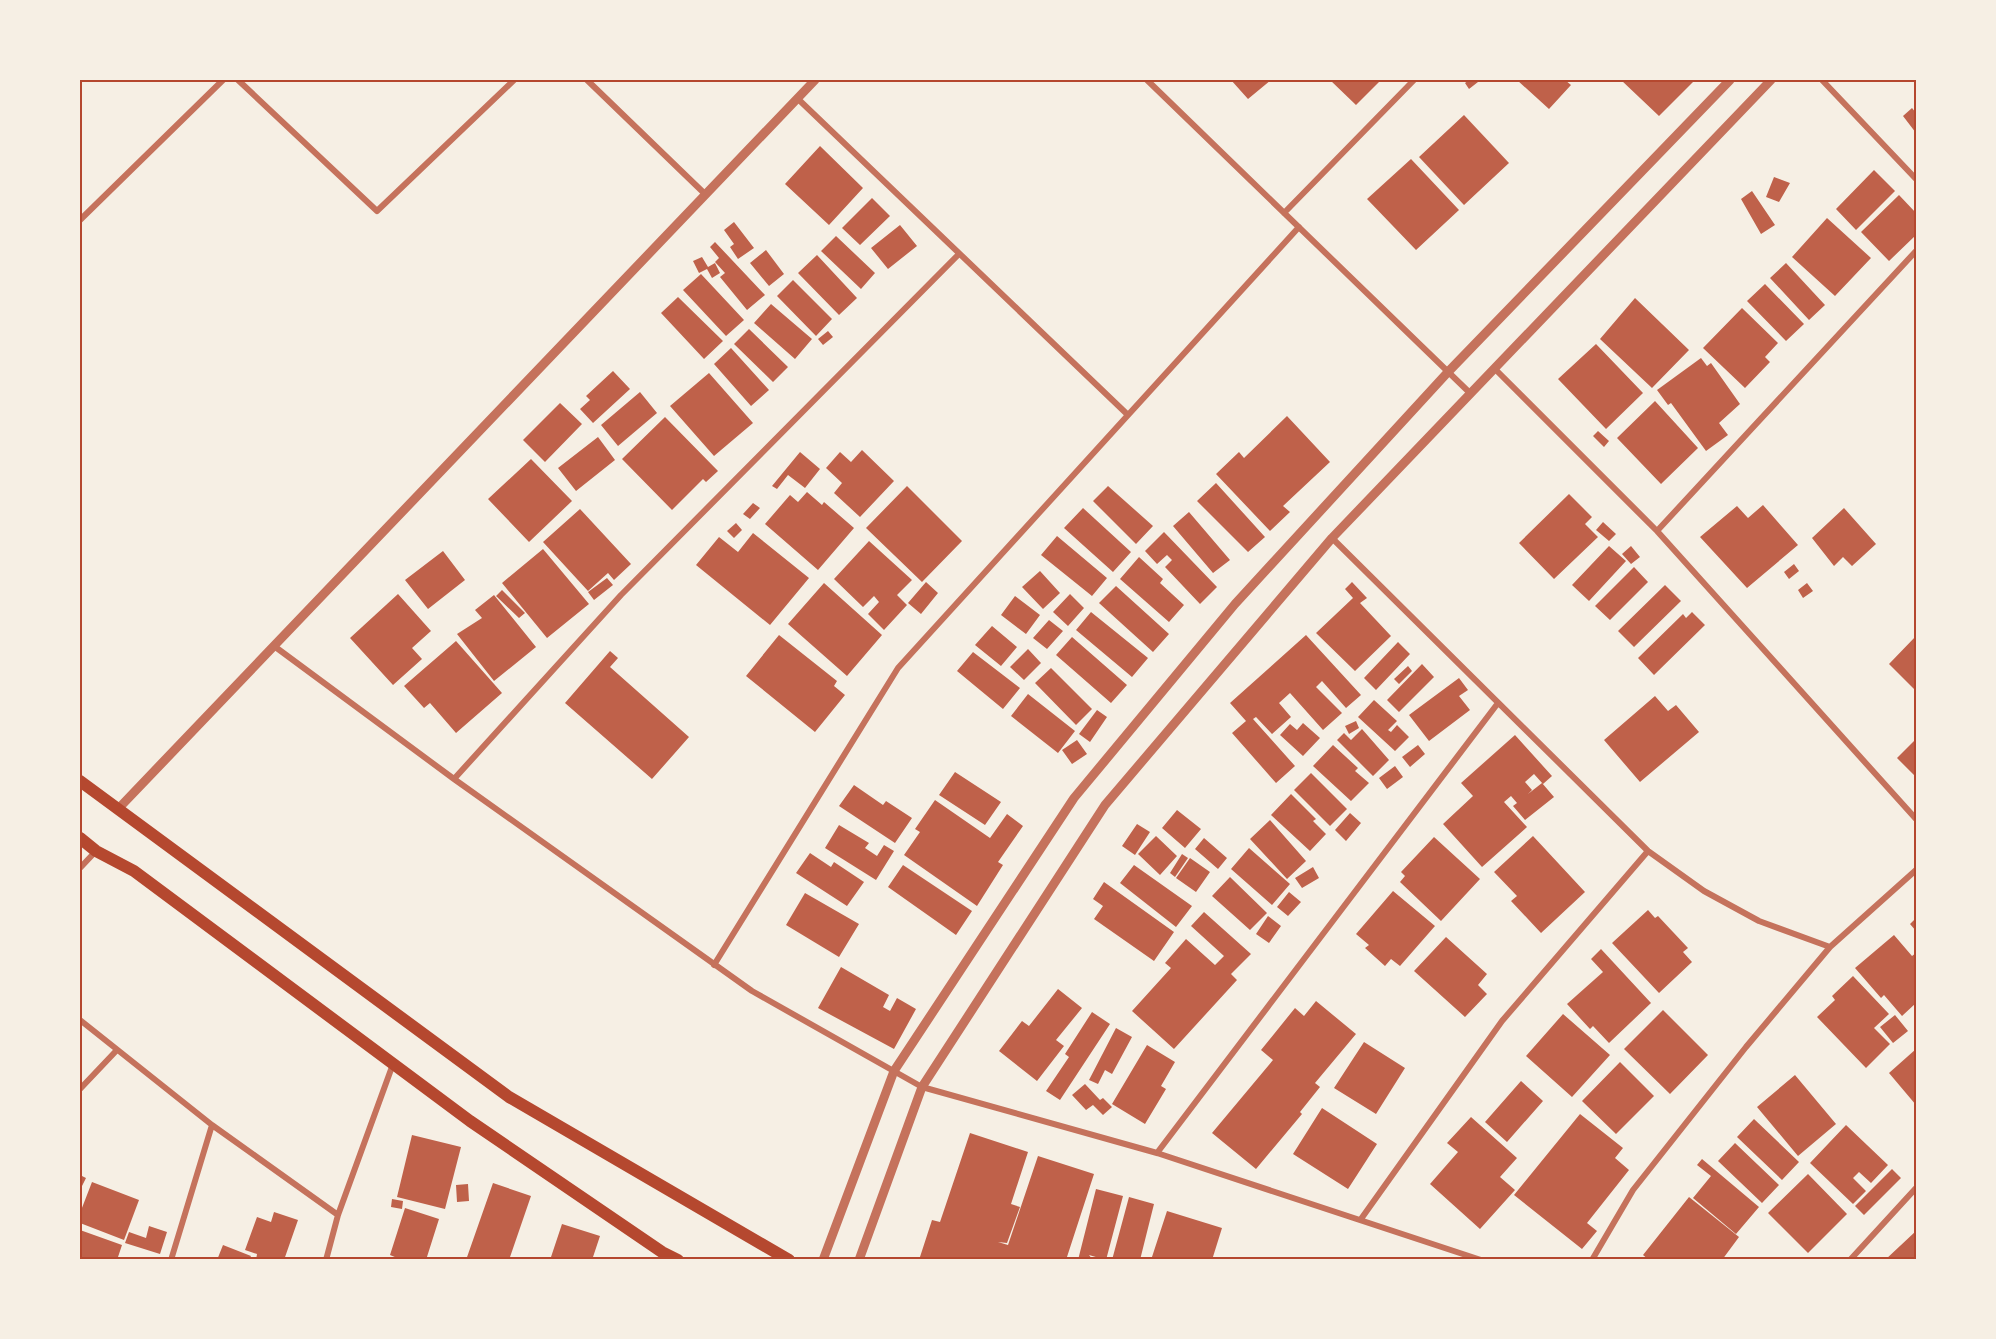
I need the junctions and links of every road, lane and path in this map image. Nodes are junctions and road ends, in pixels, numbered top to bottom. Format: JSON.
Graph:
{"nodes":[{"id":1,"x":224,"y":80,"type":"edge"},
{"id":2,"x":238,"y":80,"type":"edge"},
{"id":3,"x":514,"y":80,"type":"edge"},
{"id":4,"x":587,"y":80,"type":"edge"},
{"id":5,"x":815,"y":80,"type":"edge"},
{"id":6,"x":1146,"y":80,"type":"edge"},
{"id":7,"x":1414,"y":80,"type":"edge"},
{"id":8,"x":1730,"y":80,"type":"edge"},
{"id":9,"x":1771,"y":80,"type":"edge"},
{"id":10,"x":1822,"y":80,"type":"edge"},
{"id":11,"x":797,"y":98,"type":"junction"},
{"id":12,"x":1917,"y":179,"type":"edge"},
{"id":13,"x":705,"y":194,"type":"junction"},
{"id":14,"x":1284,"y":213,"type":"junction"},
{"id":15,"x":80,"y":220,"type":"edge"},
{"id":16,"x":1299,"y":227,"type":"junction"},
{"id":17,"x":1917,"y":251,"type":"edge"},
{"id":18,"x":959,"y":254,"type":"junction"},
{"id":19,"x":1495,"y":369,"type":"junction"},
{"id":20,"x":1448,"y":372,"type":"junction"},
{"id":21,"x":1471,"y":394,"type":"junction"},
{"id":22,"x":1128,"y":415,"type":"junction"},
{"id":23,"x":1657,"y":531,"type":"junction"},
{"id":24,"x":1332,"y":538,"type":"junction"},
{"id":25,"x":274,"y":646,"type":"junction"},
{"id":26,"x":1498,"y":703,"type":"junction"},
{"id":27,"x":454,"y":779,"type":"junction"},
{"id":28,"x":80,"y":781,"type":"edge"},
{"id":29,"x":119,"y":808,"type":"junction"},
{"id":30,"x":1917,"y":819,"type":"edge"},
{"id":31,"x":80,"y":838,"type":"edge"},
{"id":32,"x":1648,"y":850,"type":"junction"},
{"id":33,"x":96,"y":851,"type":"junction"},
{"id":34,"x":80,"y":868,"type":"edge"},
{"id":35,"x":1917,"y":870,"type":"edge"},
{"id":36,"x":1830,"y":947,"type":"junction"},
{"id":37,"x":714,"y":965,"type":"junction"},
{"id":38,"x":80,"y":1020,"type":"edge"},
{"id":39,"x":116,"y":1051,"type":"junction"},
{"id":40,"x":393,"y":1064,"type":"junction"},
{"id":41,"x":894,"y":1071,"type":"junction"},
{"id":42,"x":922,"y":1087,"type":"junction"},
{"id":43,"x":80,"y":1089,"type":"edge"},
{"id":44,"x":212,"y":1125,"type":"junction"},
{"id":45,"x":1158,"y":1153,"type":"junction"},
{"id":46,"x":1917,"y":1188,"type":"edge"},
{"id":47,"x":338,"y":1215,"type":"junction"},
{"id":48,"x":1361,"y":1219,"type":"junction"},
{"id":49,"x":660,"y":1256,"type":"edge"},
{"id":50,"x":171,"y":1260,"type":"edge"},
{"id":51,"x":326,"y":1260,"type":"edge"},
{"id":52,"x":678,"y":1260,"type":"edge"},
{"id":53,"x":789,"y":1260,"type":"edge"},
{"id":54,"x":823,"y":1260,"type":"edge"},
{"id":55,"x":859,"y":1260,"type":"edge"},
{"id":56,"x":1481,"y":1260,"type":"edge"},
{"id":57,"x":1592,"y":1260,"type":"edge"},
{"id":58,"x":1850,"y":1260,"type":"edge"}],
"edges":[{"from":1,"to":15,"type":"street"},
{"from":2,"to":3,"type":"street"},
{"from":4,"to":13,"type":"street"},
{"from":5,"to":11,"type":"street"},
{"from":6,"to":14,"type":"street"},
{"from":7,"to":14,"type":"street"},
{"from":8,"to":20,"type":"street"},
{"from":9,"to":19,"type":"street"},
{"from":10,"to":12,"type":"street"},
{"from":11,"to":13,"type":"street"},
{"from":11,"to":18,"type":"street"},
{"from":13,"to":25,"type":"street"},
{"from":14,"to":16,"type":"street"},
{"from":16,"to":20,"type":"street"},
{"from":16,"to":22,"type":"street"},
{"from":17,"to":23,"type":"street"},
{"from":18,"to":22,"type":"street"},
{"from":18,"to":27,"type":"street"},
{"from":19,"to":21,"type":"street"},
{"from":19,"to":23,"type":"street"},
{"from":20,"to":21,"type":"street"},
{"from":20,"to":41,"type":"street"},
{"from":21,"to":24,"type":"street"},
{"from":22,"to":37,"type":"street"},
{"from":23,"to":30,"type":"street"},
{"from":24,"to":26,"type":"street"},
{"from":24,"to":42,"type":"street"},
{"from":25,"to":27,"type":"street"},
{"from":25,"to":29,"type":"street"},
{"from":26,"to":32,"type":"street"},
{"from":26,"to":45,"type":"street"},
{"from":27,"to":37,"type":"street"},
{"from":28,"to":29,"type":"main road"},
{"from":29,"to":53,"type":"main road"},
{"from":31,"to":33,"type":"main road"},
{"from":32,"to":36,"type":"street"},
{"from":32,"to":48,"type":"street"},
{"from":33,"to":34,"type":"street"},
{"from":33,"to":40,"type":"main road"},
{"from":35,"to":36,"type":"street"},
{"from":36,"to":57,"type":"street"},
{"from":37,"to":41,"type":"street"},
{"from":38,"to":39,"type":"street"},
{"from":39,"to":43,"type":"street"},
{"from":39,"to":44,"type":"street"},
{"from":40,"to":47,"type":"street"},
{"from":40,"to":49,"type":"main road"},
{"from":41,"to":42,"type":"street"},
{"from":41,"to":54,"type":"street"},
{"from":42,"to":45,"type":"street"},
{"from":42,"to":55,"type":"street"},
{"from":44,"to":47,"type":"street"},
{"from":44,"to":50,"type":"street"},
{"from":45,"to":48,"type":"street"},
{"from":46,"to":58,"type":"street"},
{"from":47,"to":51,"type":"street"},
{"from":48,"to":56,"type":"street"},
{"from":49,"to":52,"type":"main road"}]}
